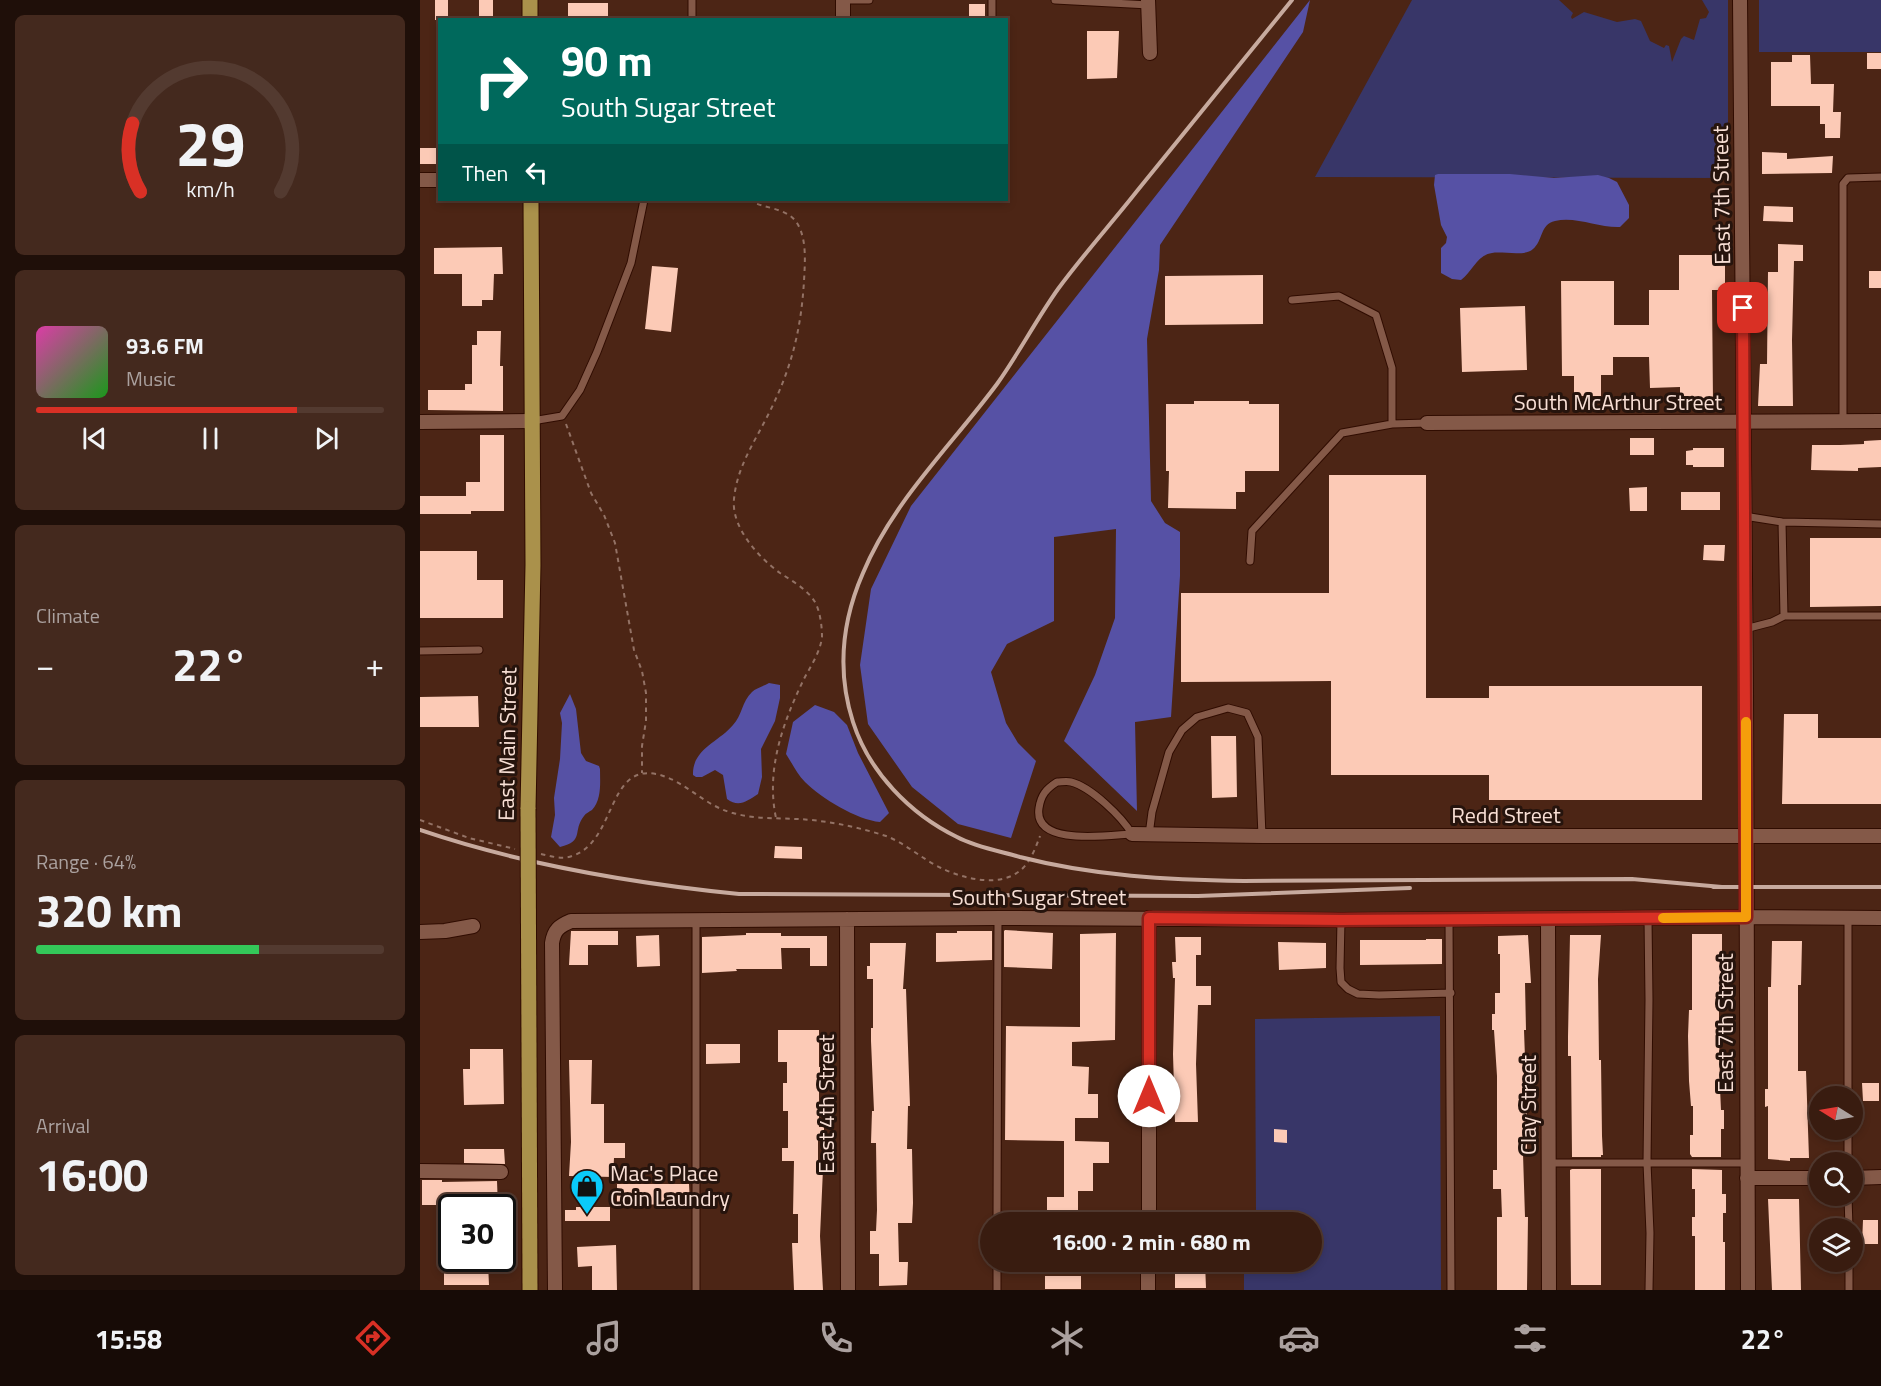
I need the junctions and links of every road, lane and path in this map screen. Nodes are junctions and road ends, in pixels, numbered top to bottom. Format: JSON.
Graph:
{"nodes":[{"id":1,"x":530,"y":0,"type":"edge"},
{"id":2,"x":692,"y":0,"type":"edge"},
{"id":3,"x":843,"y":0,"type":"edge"},
{"id":4,"x":869,"y":0,"type":"edge"},
{"id":5,"x":992,"y":0,"type":"edge"},
{"id":6,"x":1055,"y":0,"type":"edge"},
{"id":7,"x":1740,"y":0,"type":"edge"},
{"id":8,"x":1148,"y":2,"type":"edge"},
{"id":9,"x":530,"y":18,"type":"edge"},
{"id":10,"x":692,"y":18,"type":"edge"},
{"id":11,"x":843,"y":18,"type":"edge"},
{"id":12,"x":992,"y":18,"type":"edge"},
{"id":13,"x":1150,"y":53,"type":"dead end"},
{"id":14,"x":1881,"y":177,"type":"edge"},
{"id":15,"x":420,"y":180,"type":"edge"},
{"id":16,"x":438,"y":180,"type":"edge"},
{"id":17,"x":531,"y":201,"type":"edge"},
{"id":18,"x":644,"y":201,"type":"edge"},
{"id":19,"x":751,"y":201,"type":"edge"},
{"id":20,"x":1292,"y":300,"type":"dead end"},
{"id":21,"x":562,"y":416,"type":"junction"},
{"id":22,"x":1881,"y":421,"type":"edge"},
{"id":23,"x":420,"y":422,"type":"edge"},
{"id":24,"x":532,"y":422,"type":"junction"},
{"id":25,"x":1843,"y":422,"type":"junction"},
{"id":26,"x":1427,"y":423,"type":"joint"},
{"id":27,"x":1744,"y":423,"type":"junction"},
{"id":28,"x":1392,"y":424,"type":"junction"},
{"id":29,"x":1744,"y":516,"type":"junction"},
{"id":30,"x":1782,"y":522,"type":"junction"},
{"id":31,"x":1881,"y":524,"type":"edge"},
{"id":32,"x":1250,"y":561,"type":"dead end"},
{"id":33,"x":1784,"y":616,"type":"junction"},
{"id":34,"x":1881,"y":616,"type":"edge"},
{"id":35,"x":1745,"y":628,"type":"junction"},
{"id":36,"x":479,"y":650,"type":"dead end"},
{"id":37,"x":420,"y":651,"type":"edge"},
{"id":38,"x":642,"y":773,"type":"junction"},
{"id":39,"x":777,"y":819,"type":"junction"},
{"id":40,"x":420,"y":820,"type":"edge"},
{"id":41,"x":1044,"y":826,"type":"junction"},
{"id":42,"x":1132,"y":834,"type":"junction"},
{"id":43,"x":1149,"y":835,"type":"junction"},
{"id":44,"x":1262,"y":836,"type":"junction"},
{"id":45,"x":1745,"y":836,"type":"junction"},
{"id":46,"x":1881,"y":836,"type":"edge"},
{"id":47,"x":518,"y":850,"type":"dead end"},
{"id":48,"x":537,"y":854,"type":"dead end"},
{"id":49,"x":1746,"y":917,"type":"junction"},
{"id":50,"x":1848,"y":917,"type":"junction"},
{"id":51,"x":998,"y":918,"type":"junction"},
{"id":52,"x":1149,"y":918,"type":"junction"},
{"id":53,"x":1648,"y":918,"type":"junction"},
{"id":54,"x":1881,"y":918,"type":"edge"},
{"id":55,"x":847,"y":919,"type":"junction"},
{"id":56,"x":1449,"y":919,"type":"junction"},
{"id":57,"x":696,"y":920,"type":"junction"},
{"id":58,"x":1341,"y":920,"type":"junction"},
{"id":59,"x":1548,"y":920,"type":"junction"},
{"id":60,"x":473,"y":926,"type":"dead end"},
{"id":61,"x":420,"y":932,"type":"edge"},
{"id":62,"x":1451,"y":993,"type":"junction"},
{"id":63,"x":1848,"y":1086,"type":"edge"},
{"id":64,"x":1549,"y":1163,"type":"junction"},
{"id":65,"x":1647,"y":1163,"type":"junction"},
{"id":66,"x":1747,"y":1163,"type":"junction"},
{"id":67,"x":420,"y":1171,"type":"edge"},
{"id":68,"x":501,"y":1172,"type":"dead end"},
{"id":69,"x":1748,"y":1178,"type":"junction"},
{"id":70,"x":1809,"y":1178,"type":"edge"},
{"id":71,"x":1863,"y":1178,"type":"edge"},
{"id":72,"x":1881,"y":1178,"type":"edge"},
{"id":73,"x":997,"y":1212,"type":"edge"},
{"id":74,"x":1149,"y":1212,"type":"edge"},
{"id":75,"x":997,"y":1272,"type":"edge"},
{"id":76,"x":1149,"y":1272,"type":"edge"},
{"id":77,"x":1849,"y":1272,"type":"edge"},
{"id":78,"x":530,"y":1290,"type":"edge"},
{"id":79,"x":555,"y":1290,"type":"edge"},
{"id":80,"x":696,"y":1290,"type":"edge"},
{"id":81,"x":848,"y":1290,"type":"edge"},
{"id":82,"x":997,"y":1290,"type":"edge"},
{"id":83,"x":1148,"y":1290,"type":"edge"},
{"id":84,"x":1450,"y":1290,"type":"edge"},
{"id":85,"x":1549,"y":1290,"type":"edge"},
{"id":86,"x":1649,"y":1290,"type":"edge"},
{"id":87,"x":1748,"y":1290,"type":"edge"},
{"id":88,"x":1849,"y":1290,"type":"edge"}],
"edges":[{"from":1,"to":9,"type":"main road"},
{"from":2,"to":10,"type":"lane"},
{"from":3,"to":4,"type":"lane"},
{"from":3,"to":11,"type":"street"},
{"from":5,"to":12,"type":"lane"},
{"from":6,"to":8,"type":"lane"},
{"from":7,"to":27,"type":"street","name":"East 7th Street"},
{"from":8,"to":13,"type":"street"},
{"from":14,"to":25,"type":"lane"},
{"from":15,"to":16,"type":"street"},
{"from":17,"to":24,"type":"main road","name":"East Main Street"},
{"from":18,"to":21,"type":"lane"},
{"from":19,"to":39,"type":"path"},
{"from":20,"to":28,"type":"lane"},
{"from":21,"to":24,"type":"lane"},
{"from":21,"to":38,"type":"path"},
{"from":22,"to":25,"type":"street","name":"South McArthur Street"},
{"from":23,"to":24,"type":"street"},
{"from":24,"to":78,"type":"main road","name":"East Main Street","bridge":true},
{"from":25,"to":27,"type":"street","name":"South McArthur Street"},
{"from":26,"to":27,"type":"street","name":"South McArthur Street"},
{"from":26,"to":28,"type":"lane"},
{"from":27,"to":29,"type":"street","name":"East 7th Street"},
{"from":28,"to":32,"type":"lane"},
{"from":29,"to":30,"type":"lane"},
{"from":29,"to":35,"type":"street","name":"East 7th Street"},
{"from":30,"to":31,"type":"lane"},
{"from":30,"to":33,"type":"lane"},
{"from":33,"to":34,"type":"lane"},
{"from":33,"to":35,"type":"lane"},
{"from":35,"to":45,"type":"street","name":"East 7th Street"},
{"from":36,"to":37,"type":"lane"},
{"from":38,"to":39,"type":"path"},
{"from":38,"to":48,"type":"path"},
{"from":39,"to":41,"type":"path"},
{"from":40,"to":47,"type":"path"},
{"from":41,"to":42,"type":"lane"},
{"from":41,"to":42,"type":"lane"},
{"from":42,"to":43,"type":"street","name":"Redd Street"},
{"from":43,"to":44,"type":"street","name":"Redd Street"},
{"from":43,"to":44,"type":"lane"},
{"from":44,"to":45,"type":"street","name":"Redd Street"},
{"from":45,"to":46,"type":"street","name":"Redd Street"},
{"from":45,"to":49,"type":"street","name":"East 7th Street"},
{"from":49,"to":50,"type":"street","name":"South Sugar Street"},
{"from":49,"to":53,"type":"street","name":"South Sugar Street"},
{"from":49,"to":66,"type":"street","name":"East 7th Street"},
{"from":50,"to":54,"type":"street","name":"South Sugar Street"},
{"from":50,"to":63,"type":"lane"},
{"from":51,"to":52,"type":"street","name":"South Sugar Street"},
{"from":51,"to":55,"type":"street","name":"South Sugar Street"},
{"from":51,"to":73,"type":"lane"},
{"from":52,"to":58,"type":"street","name":"South Sugar Street"},
{"from":52,"to":74,"type":"street"},
{"from":53,"to":59,"type":"street","name":"South Sugar Street"},
{"from":53,"to":65,"type":"lane"},
{"from":55,"to":57,"type":"street","name":"South Sugar Street"},
{"from":55,"to":81,"type":"street","name":"East 4th Street"},
{"from":56,"to":58,"type":"street","name":"South Sugar Street"},
{"from":56,"to":59,"type":"street","name":"South Sugar Street"},
{"from":56,"to":62,"type":"lane"},
{"from":57,"to":79,"type":"street","name":"South Sugar Street"},
{"from":57,"to":80,"type":"lane"},
{"from":58,"to":62,"type":"lane"},
{"from":59,"to":64,"type":"street","name":"Clay Street"},
{"from":60,"to":61,"type":"street"},
{"from":62,"to":84,"type":"lane"},
{"from":64,"to":65,"type":"lane"},
{"from":64,"to":85,"type":"street","name":"Clay Street"},
{"from":65,"to":66,"type":"lane"},
{"from":65,"to":86,"type":"lane"},
{"from":66,"to":69,"type":"street","name":"East 7th Street"},
{"from":67,"to":68,"type":"street"},
{"from":69,"to":70,"type":"street"},
{"from":69,"to":87,"type":"street","name":"East 7th Street"},
{"from":71,"to":72,"type":"street"},
{"from":75,"to":82,"type":"lane"},
{"from":76,"to":83,"type":"street"},
{"from":77,"to":88,"type":"lane"}]}
